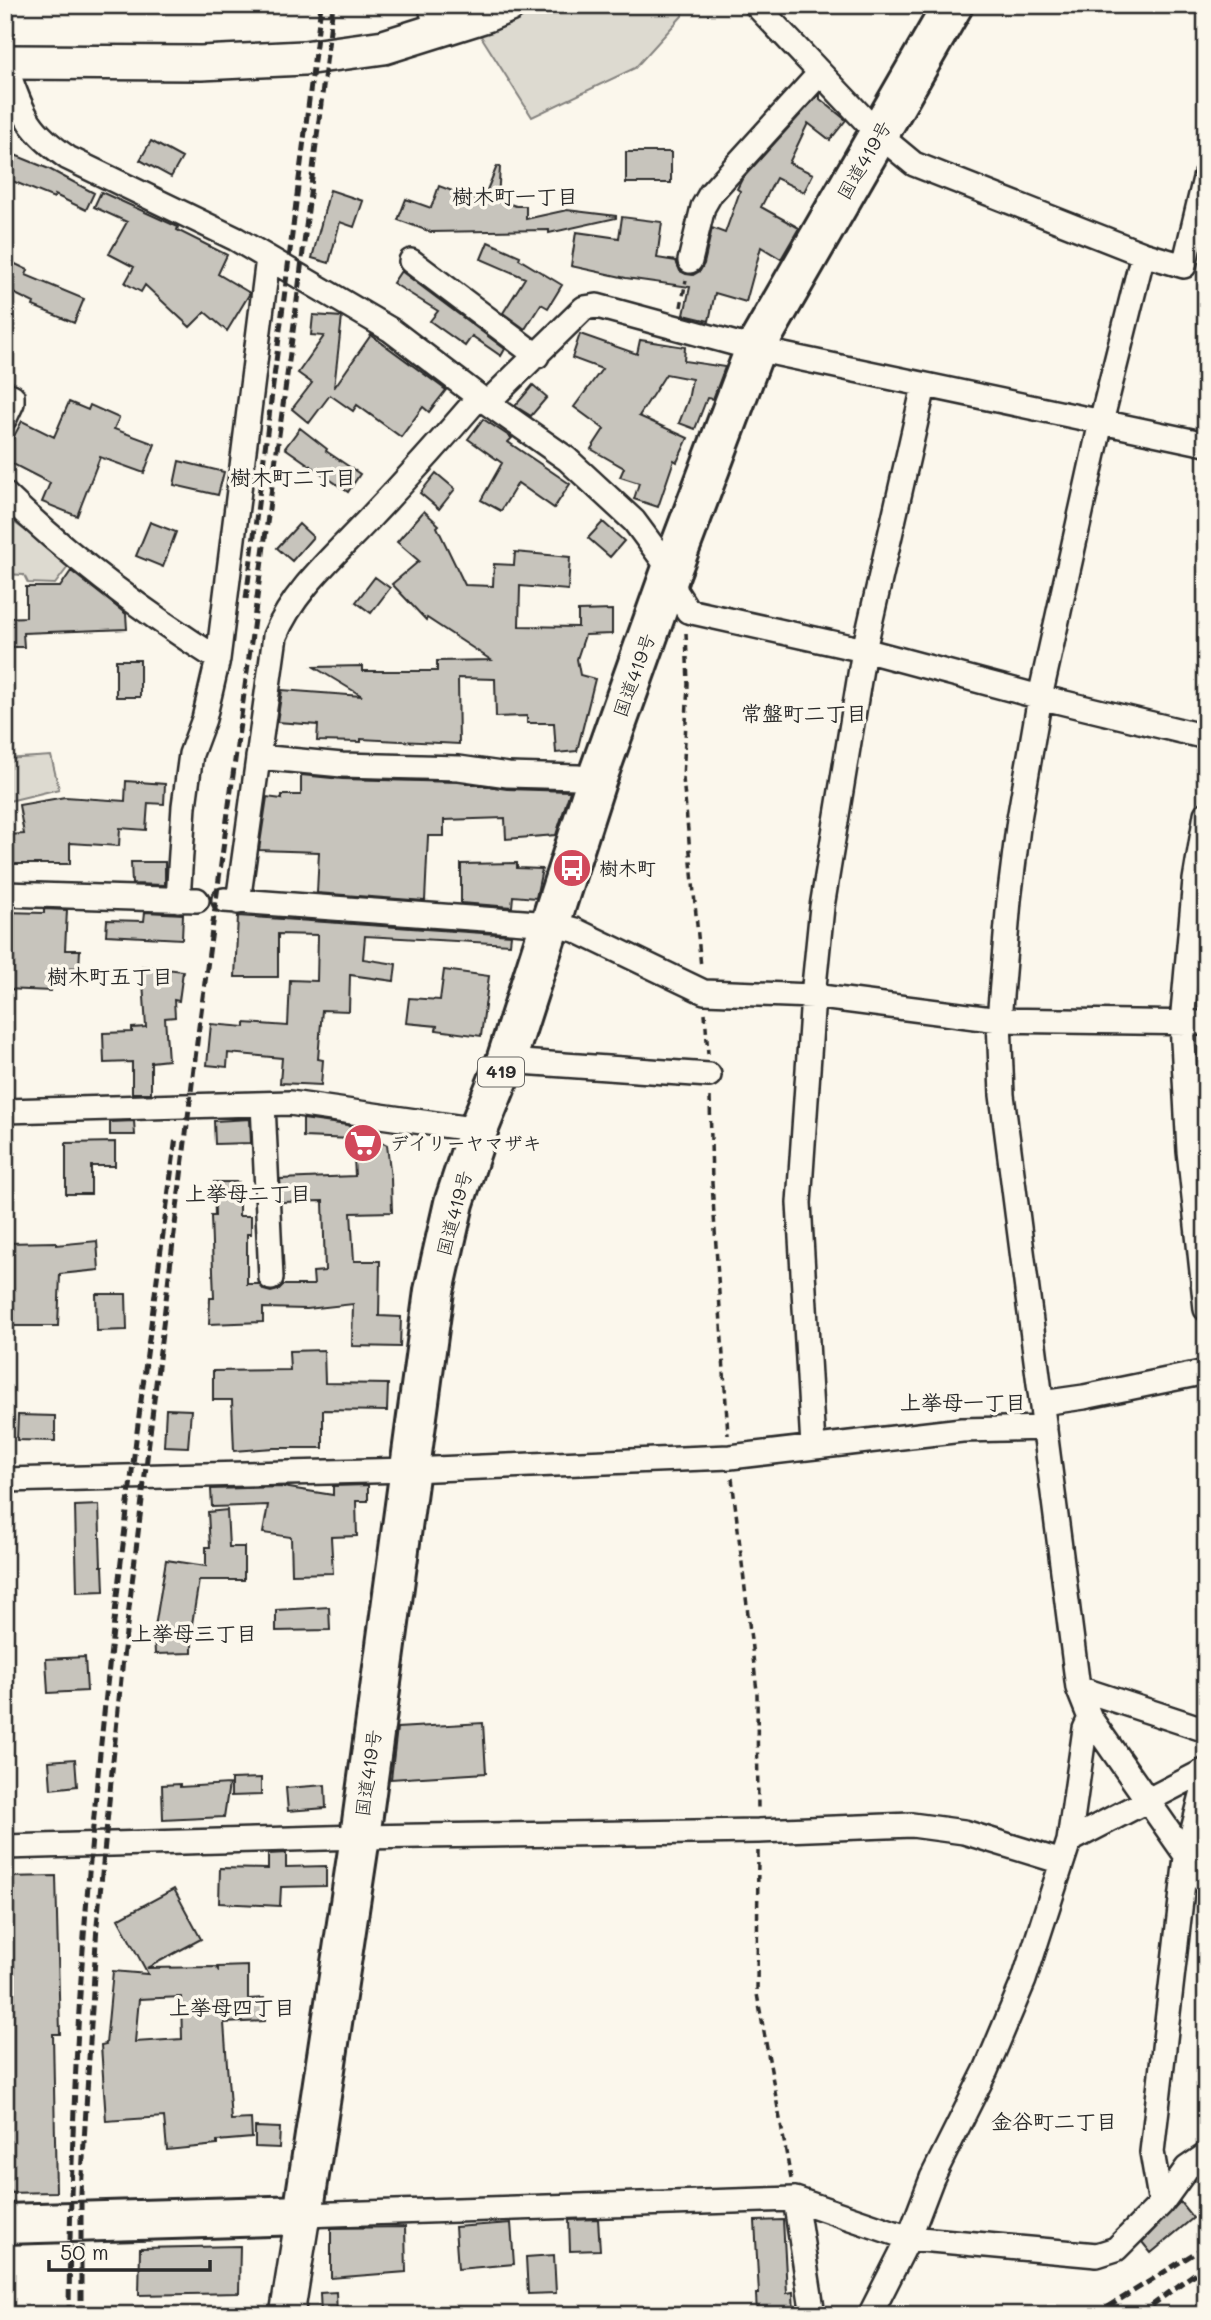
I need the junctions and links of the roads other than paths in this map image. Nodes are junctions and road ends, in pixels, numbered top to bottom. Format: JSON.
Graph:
{"nodes":[{"id":1,"x":509,"y":5,"type":"edge"},
{"id":2,"x":756,"y":5,"type":"edge"},
{"id":3,"x":953,"y":5,"type":"edge"},
{"id":4,"x":434,"y":18,"type":"edge"},
{"id":5,"x":5,"y":63,"type":"edge"},
{"id":6,"x":820,"y":73,"type":"junction"},
{"id":7,"x":879,"y":135,"type":"junction"},
{"id":8,"x":1206,"y":174,"type":"edge"},
{"id":9,"x":1143,"y":254,"type":"junction"},
{"id":10,"x":268,"y":258,"type":"junction"},
{"id":11,"x":411,"y":261,"type":"dead end"},
{"id":12,"x":690,"y":261,"type":"road end"},
{"id":13,"x":755,"y":349,"type":"junction"},
{"id":14,"x":537,"y":356,"type":"junction"},
{"id":15,"x":924,"y":386,"type":"junction"},
{"id":16,"x":5,"y":393,"type":"edge"},
{"id":17,"x":483,"y":400,"type":"junction"},
{"id":18,"x":5,"y":418,"type":"edge"},
{"id":19,"x":1101,"y":422,"type":"junction"},
{"id":20,"x":1206,"y":444,"type":"edge"},
{"id":21,"x":5,"y":494,"type":"edge"},
{"id":22,"x":671,"y":571,"type":"junction"},
{"id":23,"x":864,"y":650,"type":"junction"},
{"id":24,"x":218,"y":659,"type":"junction"},
{"id":25,"x":1041,"y":697,"type":"junction"},
{"id":26,"x":1206,"y":737,"type":"edge"},
{"id":27,"x":258,"y":757,"type":"junction"},
{"id":28,"x":596,"y":781,"type":"junction"},
{"id":29,"x":1206,"y":814,"type":"edge"},
{"id":30,"x":5,"y":894,"type":"edge"},
{"id":31,"x":551,"y":924,"type":"junction"},
{"id":32,"x":813,"y":996,"type":"junction"},
{"id":33,"x":999,"y":1020,"type":"junction"},
{"id":34,"x":1182,"y":1023,"type":"junction"},
{"id":35,"x":1206,"y":1023,"type":"edge"},
{"id":36,"x":506,"y":1061,"type":"junction"},
{"id":37,"x":709,"y":1075,"type":"road end"},
{"id":38,"x":263,"y":1104,"type":"junction"},
{"id":39,"x":5,"y":1111,"type":"edge"},
{"id":40,"x":478,"y":1130,"type":"junction"},
{"id":41,"x":271,"y":1278,"type":"dead end"},
{"id":42,"x":1206,"y":1309,"type":"edge"},
{"id":43,"x":1206,"y":1372,"type":"edge"},
{"id":44,"x":1042,"y":1403,"type":"junction"},
{"id":45,"x":1045,"y":1428,"type":"junction"},
{"id":46,"x":813,"y":1446,"type":"junction"},
{"id":47,"x":410,"y":1470,"type":"junction"},
{"id":48,"x":5,"y":1480,"type":"edge"},
{"id":49,"x":1078,"y":1688,"type":"junction"},
{"id":50,"x":1090,"y":1718,"type":"junction"},
{"id":51,"x":1206,"y":1730,"type":"edge"},
{"id":52,"x":1206,"y":1770,"type":"edge"},
{"id":53,"x":1206,"y":1779,"type":"edge"},
{"id":54,"x":1147,"y":1800,"type":"junction"},
{"id":55,"x":360,"y":1837,"type":"junction"},
{"id":56,"x":5,"y":1847,"type":"edge"},
{"id":57,"x":1065,"y":1851,"type":"junction"},
{"id":58,"x":1186,"y":1857,"type":"junction"},
{"id":59,"x":1206,"y":1884,"type":"edge"},
{"id":60,"x":1206,"y":2155,"type":"edge"},
{"id":61,"x":795,"y":2199,"type":"junction"},
{"id":62,"x":1161,"y":2204,"type":"junction"},
{"id":63,"x":303,"y":2215,"type":"junction"},
{"id":64,"x":5,"y":2224,"type":"edge"},
{"id":65,"x":909,"y":2238,"type":"junction"},
{"id":66,"x":287,"y":2315,"type":"edge"},
{"id":67,"x":813,"y":2315,"type":"edge"},
{"id":68,"x":870,"y":2315,"type":"edge"}],
"edges":[{"from":1,"to":4,"type":"street"},
{"from":2,"to":6,"type":"street"},
{"from":3,"to":7,"type":"highway","name":"国道419号","number":"419"},
{"from":4,"to":5,"type":"street"},
{"from":5,"to":10,"type":"street"},
{"from":6,"to":7,"type":"street"},
{"from":6,"to":12,"type":"street"},
{"from":7,"to":9,"type":"street"},
{"from":7,"to":13,"type":"highway","name":"国道419号","number":"419"},
{"from":8,"to":9,"type":"street"},
{"from":9,"to":19,"type":"street"},
{"from":10,"to":17,"type":"street"},
{"from":10,"to":24,"type":"street"},
{"from":11,"to":14,"type":"street"},
{"from":13,"to":14,"type":"street"},
{"from":13,"to":15,"type":"street"},
{"from":13,"to":22,"type":"highway","name":"国道419号","number":"419"},
{"from":14,"to":17,"type":"street"},
{"from":15,"to":19,"type":"street"},
{"from":15,"to":23,"type":"street"},
{"from":16,"to":18,"type":"street"},
{"from":17,"to":22,"type":"street"},
{"from":17,"to":27,"type":"street"},
{"from":19,"to":20,"type":"street"},
{"from":19,"to":25,"type":"street"},
{"from":21,"to":24,"type":"street"},
{"from":22,"to":23,"type":"street"},
{"from":22,"to":28,"type":"highway","name":"国道419号","number":"419"},
{"from":23,"to":25,"type":"street"},
{"from":23,"to":32,"type":"street"},
{"from":24,"to":30,"type":"street"},
{"from":25,"to":26,"type":"street"},
{"from":25,"to":33,"type":"street"},
{"from":27,"to":28,"type":"street"},
{"from":27,"to":31,"type":"street"},
{"from":28,"to":31,"type":"highway","name":"国道419号","number":"419"},
{"from":29,"to":34,"type":"street"},
{"from":31,"to":32,"type":"street"},
{"from":31,"to":36,"type":"highway","name":"国道419号","number":"419"},
{"from":32,"to":33,"type":"street"},
{"from":32,"to":46,"type":"street"},
{"from":33,"to":34,"type":"street"},
{"from":33,"to":44,"type":"street"},
{"from":34,"to":35,"type":"street"},
{"from":34,"to":42,"type":"street"},
{"from":36,"to":37,"type":"street"},
{"from":36,"to":40,"type":"highway","name":"国道419号","number":"419"},
{"from":38,"to":39,"type":"street"},
{"from":38,"to":40,"type":"street"},
{"from":38,"to":41,"type":"street"},
{"from":40,"to":47,"type":"highway","name":"国道419号","number":"419"},
{"from":43,"to":44,"type":"street"},
{"from":44,"to":45,"type":"street"},
{"from":45,"to":46,"type":"street"},
{"from":45,"to":49,"type":"street"},
{"from":46,"to":47,"type":"street"},
{"from":47,"to":48,"type":"street"},
{"from":47,"to":55,"type":"highway","name":"国道419号","number":"419"},
{"from":49,"to":50,"type":"street"},
{"from":49,"to":51,"type":"street"},
{"from":50,"to":54,"type":"street"},
{"from":50,"to":57,"type":"street"},
{"from":52,"to":54,"type":"street"},
{"from":53,"to":58,"type":"street"},
{"from":54,"to":57,"type":"street"},
{"from":54,"to":58,"type":"street"},
{"from":55,"to":56,"type":"street"},
{"from":55,"to":57,"type":"street"},
{"from":55,"to":63,"type":"highway","name":"国道419号","number":"419"},
{"from":57,"to":65,"type":"street"},
{"from":58,"to":59,"type":"street"},
{"from":58,"to":62,"type":"street"},
{"from":60,"to":62,"type":"street"},
{"from":61,"to":63,"type":"street"},
{"from":61,"to":65,"type":"street"},
{"from":61,"to":67,"type":"street"},
{"from":62,"to":65,"type":"street"},
{"from":63,"to":64,"type":"highway"},
{"from":63,"to":66,"type":"street"},
{"from":65,"to":68,"type":"street"}]}
